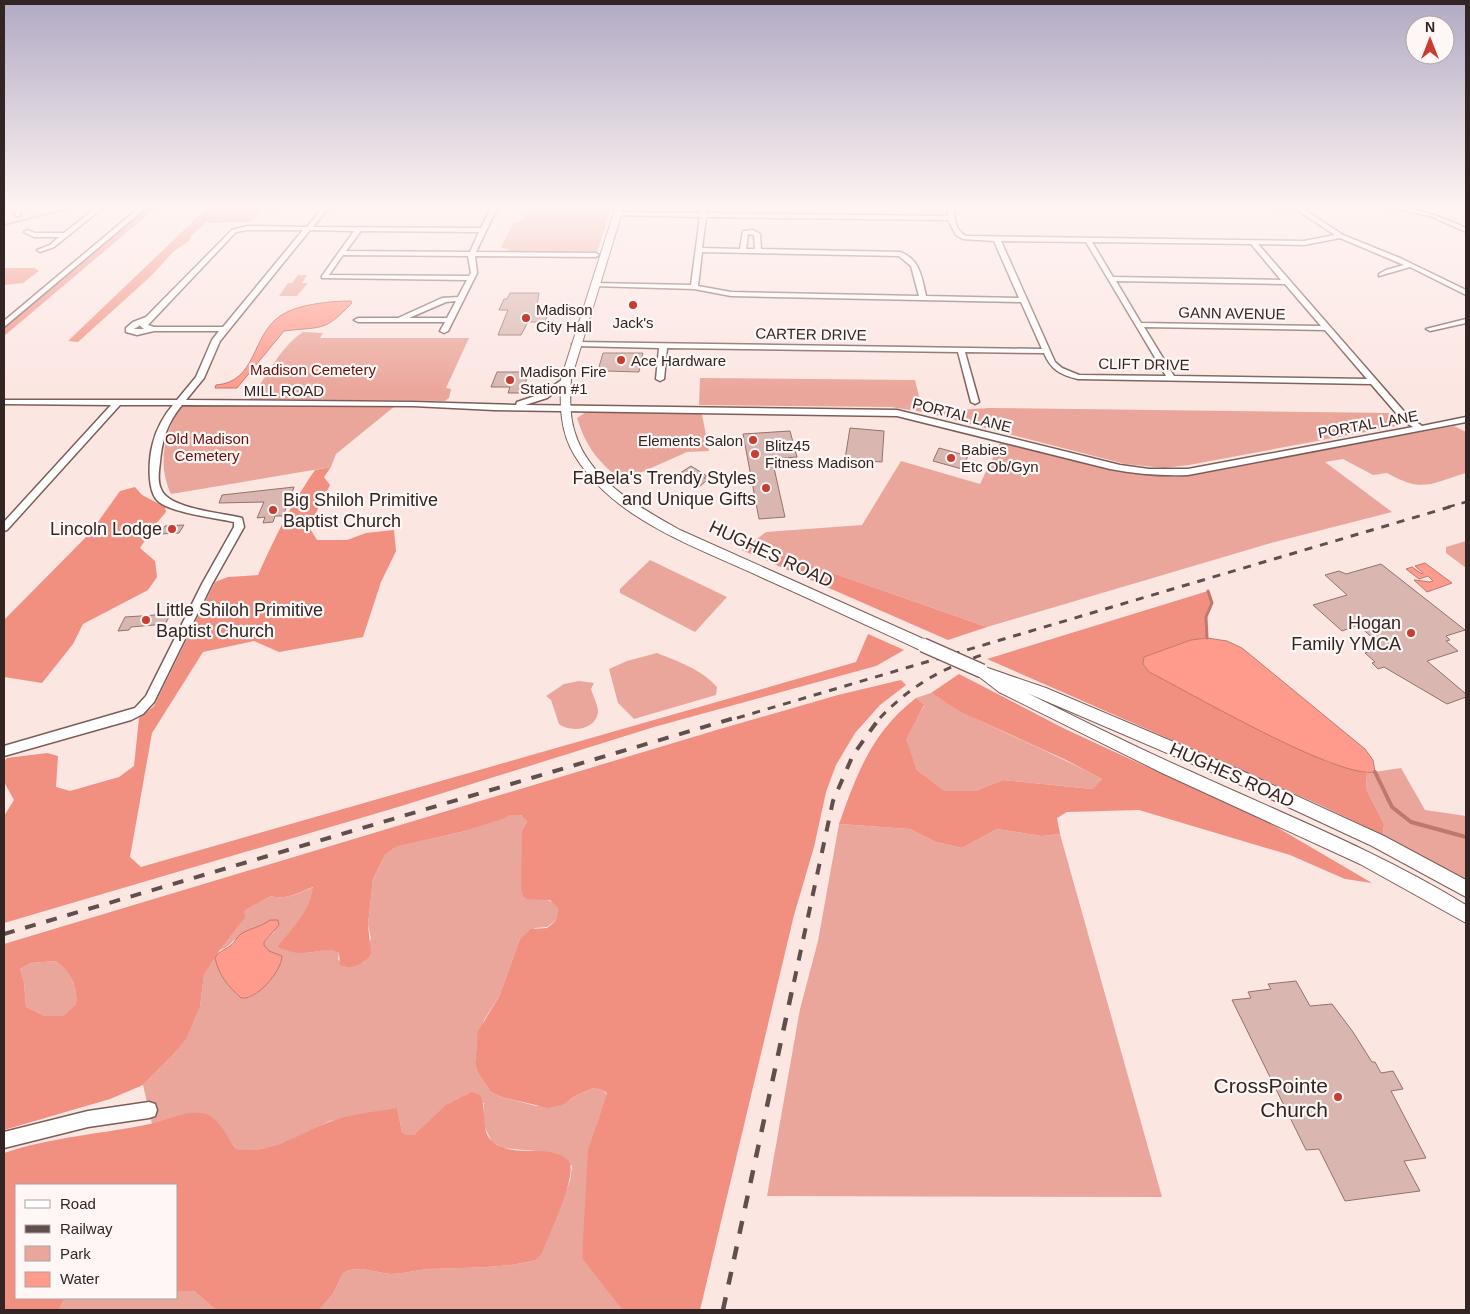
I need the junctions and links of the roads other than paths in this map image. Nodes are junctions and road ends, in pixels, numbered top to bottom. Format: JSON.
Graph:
{"nodes":[{"id":1,"x":72,"y":267,"type":"edge"},
{"id":2,"x":199,"y":267,"type":"edge"},
{"id":3,"x":276,"y":267,"type":"edge"},
{"id":4,"x":331,"y":267,"type":"edge"},
{"id":5,"x":473,"y":267,"type":"edge"},
{"id":6,"x":599,"y":267,"type":"edge"},
{"id":7,"x":696,"y":267,"type":"edge"},
{"id":8,"x":915,"y":267,"type":"edge"},
{"id":9,"x":1009,"y":267,"type":"edge"},
{"id":10,"x":1104,"y":267,"type":"edge"},
{"id":11,"x":1274,"y":267,"type":"edge"},
{"id":12,"x":1402,"y":267,"type":"edge"},
{"id":13,"x":1416,"y":267,"type":"edge"},
{"id":14,"x":1381,"y":275,"type":"dead end"},
{"id":15,"x":471,"y":278,"type":"junction"},
{"id":16,"x":1111,"y":280,"type":"junction"},
{"id":17,"x":1286,"y":282,"type":"junction"},
{"id":18,"x":595,"y":285,"type":"junction"},
{"id":19,"x":694,"y":287,"type":"junction"},
{"id":20,"x":1466,"y":293,"type":"edge"},
{"id":21,"x":923,"y":297,"type":"junction"},
{"id":22,"x":460,"y":299,"type":"junction"},
{"id":23,"x":1024,"y":300,"type":"junction"},
{"id":24,"x":148,"y":320,"type":"junction"},
{"id":25,"x":358,"y":320,"type":"dead end"},
{"id":26,"x":398,"y":320,"type":"junction"},
{"id":27,"x":449,"y":320,"type":"junction"},
{"id":28,"x":1466,"y":321,"type":"edge"},
{"id":29,"x":4,"y":325,"type":"edge"},
{"id":30,"x":1138,"y":325,"type":"junction"},
{"id":31,"x":1325,"y":328,"type":"junction"},
{"id":32,"x":154,"y":329,"type":"junction"},
{"id":33,"x":225,"y":329,"type":"junction"},
{"id":34,"x":1430,"y":329,"type":"dead end"},
{"id":35,"x":444,"y":331,"type":"dead end"},
{"id":36,"x":576,"y":344,"type":"junction"},
{"id":37,"x":663,"y":346,"type":"junction"},
{"id":38,"x":961,"y":350,"type":"junction"},
{"id":39,"x":1047,"y":351,"type":"junction"},
{"id":40,"x":660,"y":378,"type":"dead end"},
{"id":41,"x":1171,"y":378,"type":"junction"},
{"id":42,"x":566,"y":379,"type":"junction"},
{"id":43,"x":1374,"y":382,"type":"junction"},
{"id":44,"x":4,"y":402,"type":"edge"},
{"id":45,"x":118,"y":402,"type":"junction"},
{"id":46,"x":179,"y":402,"type":"junction"},
{"id":47,"x":975,"y":402,"type":"dead end"},
{"id":48,"x":503,"y":408,"type":"junction"},
{"id":49,"x":564,"y":408,"type":"junction"},
{"id":50,"x":1466,"y":420,"type":"edge"},
{"id":51,"x":1421,"y":429,"type":"junction"},
{"id":52,"x":4,"y":528,"type":"edge"},
{"id":53,"x":982,"y":671,"type":"junction"},
{"id":54,"x":4,"y":751,"type":"edge"},
{"id":55,"x":1466,"y":889,"type":"edge"},
{"id":56,"x":1466,"y":915,"type":"edge"},
{"id":57,"x":149,"y":1110,"type":"dead end"},
{"id":58,"x":4,"y":1140,"type":"edge"}],
"edges":[{"from":1,"to":29,"type":"street"},
{"from":2,"to":24,"type":"street"},
{"from":3,"to":33,"type":"street"},
{"from":4,"to":15,"type":"street"},
{"from":5,"to":15,"type":"street"},
{"from":6,"to":18,"type":"main road","name":"HUGHES ROAD"},
{"from":7,"to":19,"type":"street"},
{"from":8,"to":21,"type":"street"},
{"from":9,"to":23,"type":"street","name":"CLIFT DRIVE"},
{"from":10,"to":16,"type":"street"},
{"from":11,"to":17,"type":"street"},
{"from":12,"to":14,"type":"street"},
{"from":13,"to":20,"type":"street"},
{"from":15,"to":22,"type":"street"},
{"from":16,"to":17,"type":"street"},
{"from":16,"to":30,"type":"street"},
{"from":17,"to":31,"type":"street"},
{"from":18,"to":19,"type":"street"},
{"from":18,"to":36,"type":"main road","name":"HUGHES ROAD"},
{"from":19,"to":21,"type":"street"},
{"from":21,"to":23,"type":"street"},
{"from":22,"to":26,"type":"street"},
{"from":22,"to":27,"type":"street"},
{"from":23,"to":39,"type":"street","name":"CLIFT DRIVE"},
{"from":24,"to":32,"type":"street"},
{"from":24,"to":32,"type":"street"},
{"from":25,"to":26,"type":"street"},
{"from":26,"to":27,"type":"street"},
{"from":27,"to":35,"type":"street"},
{"from":28,"to":34,"type":"street"},
{"from":30,"to":31,"type":"street","name":"GANN AVENUE"},
{"from":30,"to":41,"type":"street"},
{"from":31,"to":43,"type":"street"},
{"from":32,"to":33,"type":"street"},
{"from":33,"to":46,"type":"street"},
{"from":36,"to":37,"type":"street","name":"CARTER DRIVE"},
{"from":36,"to":42,"type":"main road","name":"HUGHES ROAD"},
{"from":37,"to":38,"type":"street","name":"CARTER DRIVE"},
{"from":37,"to":40,"type":"street"},
{"from":38,"to":39,"type":"street","name":"CARTER DRIVE"},
{"from":38,"to":47,"type":"street"},
{"from":39,"to":41,"type":"street","name":"CLIFT DRIVE"},
{"from":41,"to":43,"type":"street","name":"CLIFT DRIVE"},
{"from":42,"to":48,"type":"street"},
{"from":42,"to":49,"type":"main road","name":"HUGHES ROAD"},
{"from":43,"to":51,"type":"street"},
{"from":44,"to":45,"type":"street","name":"MILL ROAD"},
{"from":45,"to":46,"type":"street","name":"MILL ROAD"},
{"from":45,"to":52,"type":"street"},
{"from":46,"to":48,"type":"street","name":"MILL ROAD"},
{"from":46,"to":54,"type":"street"},
{"from":48,"to":49,"type":"street","name":"MILL ROAD"},
{"from":49,"to":51,"type":"street","name":"PORTAL LANE"},
{"from":49,"to":53,"type":"main road","name":"HUGHES ROAD","bridge":true},
{"from":50,"to":51,"type":"street","name":"PORTAL LANE"},
{"from":53,"to":55,"type":"main road","name":"HUGHES ROAD"},
{"from":53,"to":56,"type":"main road","name":"HUGHES ROAD"},
{"from":57,"to":58,"type":"street"}]}
